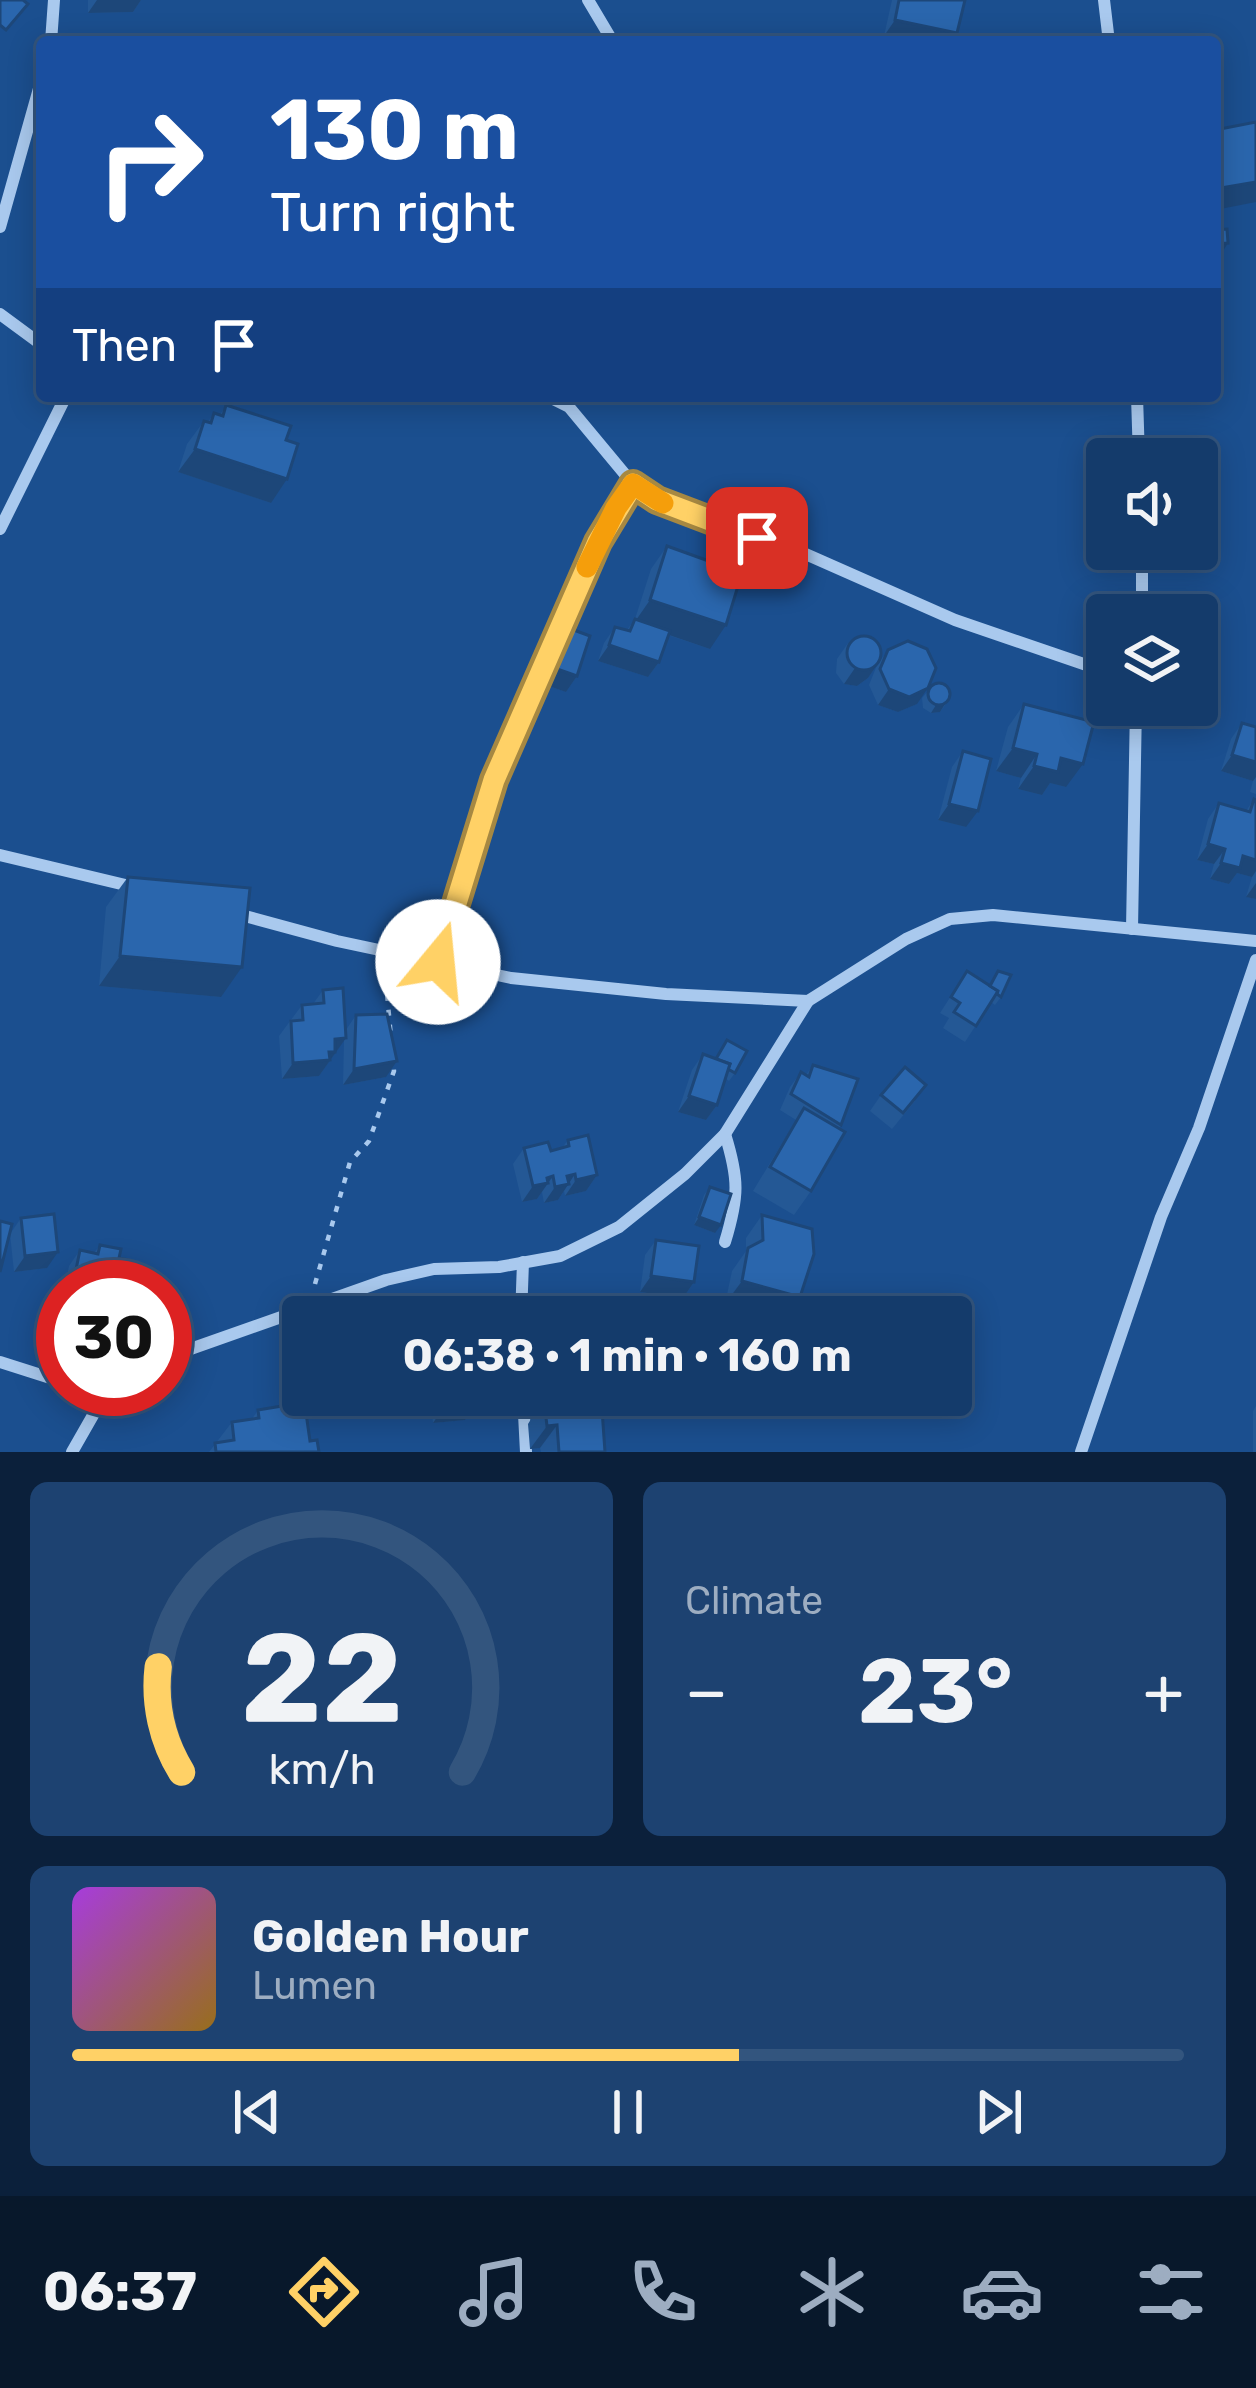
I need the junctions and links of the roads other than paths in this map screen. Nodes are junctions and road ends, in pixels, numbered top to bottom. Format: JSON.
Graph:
{"nodes":[{"id":1,"x":53,"y":0,"type":"edge"},
{"id":2,"x":588,"y":0,"type":"edge"},
{"id":3,"x":1104,"y":0,"type":"edge"},
{"id":4,"x":51,"y":36,"type":"edge"},
{"id":5,"x":609,"y":36,"type":"edge"},
{"id":6,"x":1108,"y":36,"type":"edge"},
{"id":7,"x":36,"y":99,"type":"edge"},
{"id":8,"x":0,"y":227,"type":"edge"},
{"id":9,"x":0,"y":314,"type":"edge"},
{"id":10,"x":36,"y":341,"type":"edge"},
{"id":11,"x":63,"y":402,"type":"edge"},
{"id":12,"x":559,"y":402,"type":"edge"},
{"id":13,"x":1137,"y":402,"type":"edge"},
{"id":14,"x":1138,"y":438,"type":"edge"},
{"id":15,"x":633,"y":484,"type":"junction"},
{"id":16,"x":0,"y":529,"type":"edge"},
{"id":17,"x":1086,"y":665,"type":"edge"},
{"id":18,"x":1136,"y":726,"type":"edge"},
{"id":19,"x":0,"y":855,"type":"edge"},
{"id":20,"x":154,"y":892,"type":"edge"},
{"id":21,"x":221,"y":910,"type":"edge"},
{"id":22,"x":1132,"y":929,"type":"junction"},
{"id":23,"x":1256,"y":941,"type":"edge"},
{"id":24,"x":1256,"y":960,"type":"edge"},
{"id":25,"x":438,"y":962,"type":"junction"},
{"id":26,"x":808,"y":1001,"type":"junction"},
{"id":27,"x":725,"y":1134,"type":"junction"},
{"id":28,"x":725,"y":1242,"type":"dead end"},
{"id":29,"x":523,"y":1262,"type":"junction"},
{"id":30,"x":522,"y":1296,"type":"edge"},
{"id":31,"x":192,"y":1348,"type":"edge"},
{"id":32,"x":0,"y":1362,"type":"edge"},
{"id":33,"x":36,"y":1373,"type":"edge"},
{"id":34,"x":93,"y":1416,"type":"edge"},
{"id":35,"x":524,"y":1416,"type":"edge"},
{"id":36,"x":72,"y":1452,"type":"edge"},
{"id":37,"x":526,"y":1452,"type":"edge"},
{"id":38,"x":1081,"y":1452,"type":"edge"}],
"edges":[{"from":1,"to":4,"type":"street"},
{"from":2,"to":5,"type":"street"},
{"from":3,"to":6,"type":"street"},
{"from":7,"to":8,"type":"street"},
{"from":9,"to":10,"type":"street"},
{"from":11,"to":16,"type":"street"},
{"from":12,"to":15,"type":"street"},
{"from":13,"to":14,"type":"street"},
{"from":15,"to":17,"type":"street"},
{"from":15,"to":25,"type":"street"},
{"from":18,"to":22,"type":"street"},
{"from":19,"to":20,"type":"street"},
{"from":21,"to":25,"type":"street"},
{"from":22,"to":23,"type":"street"},
{"from":22,"to":26,"type":"street"},
{"from":24,"to":38,"type":"street"},
{"from":25,"to":26,"type":"street"},
{"from":26,"to":27,"type":"street"},
{"from":27,"to":28,"type":"street"},
{"from":27,"to":29,"type":"street"},
{"from":29,"to":30,"type":"street"},
{"from":29,"to":31,"type":"street"},
{"from":32,"to":33,"type":"street"},
{"from":34,"to":36,"type":"street"},
{"from":35,"to":37,"type":"street"}]}
